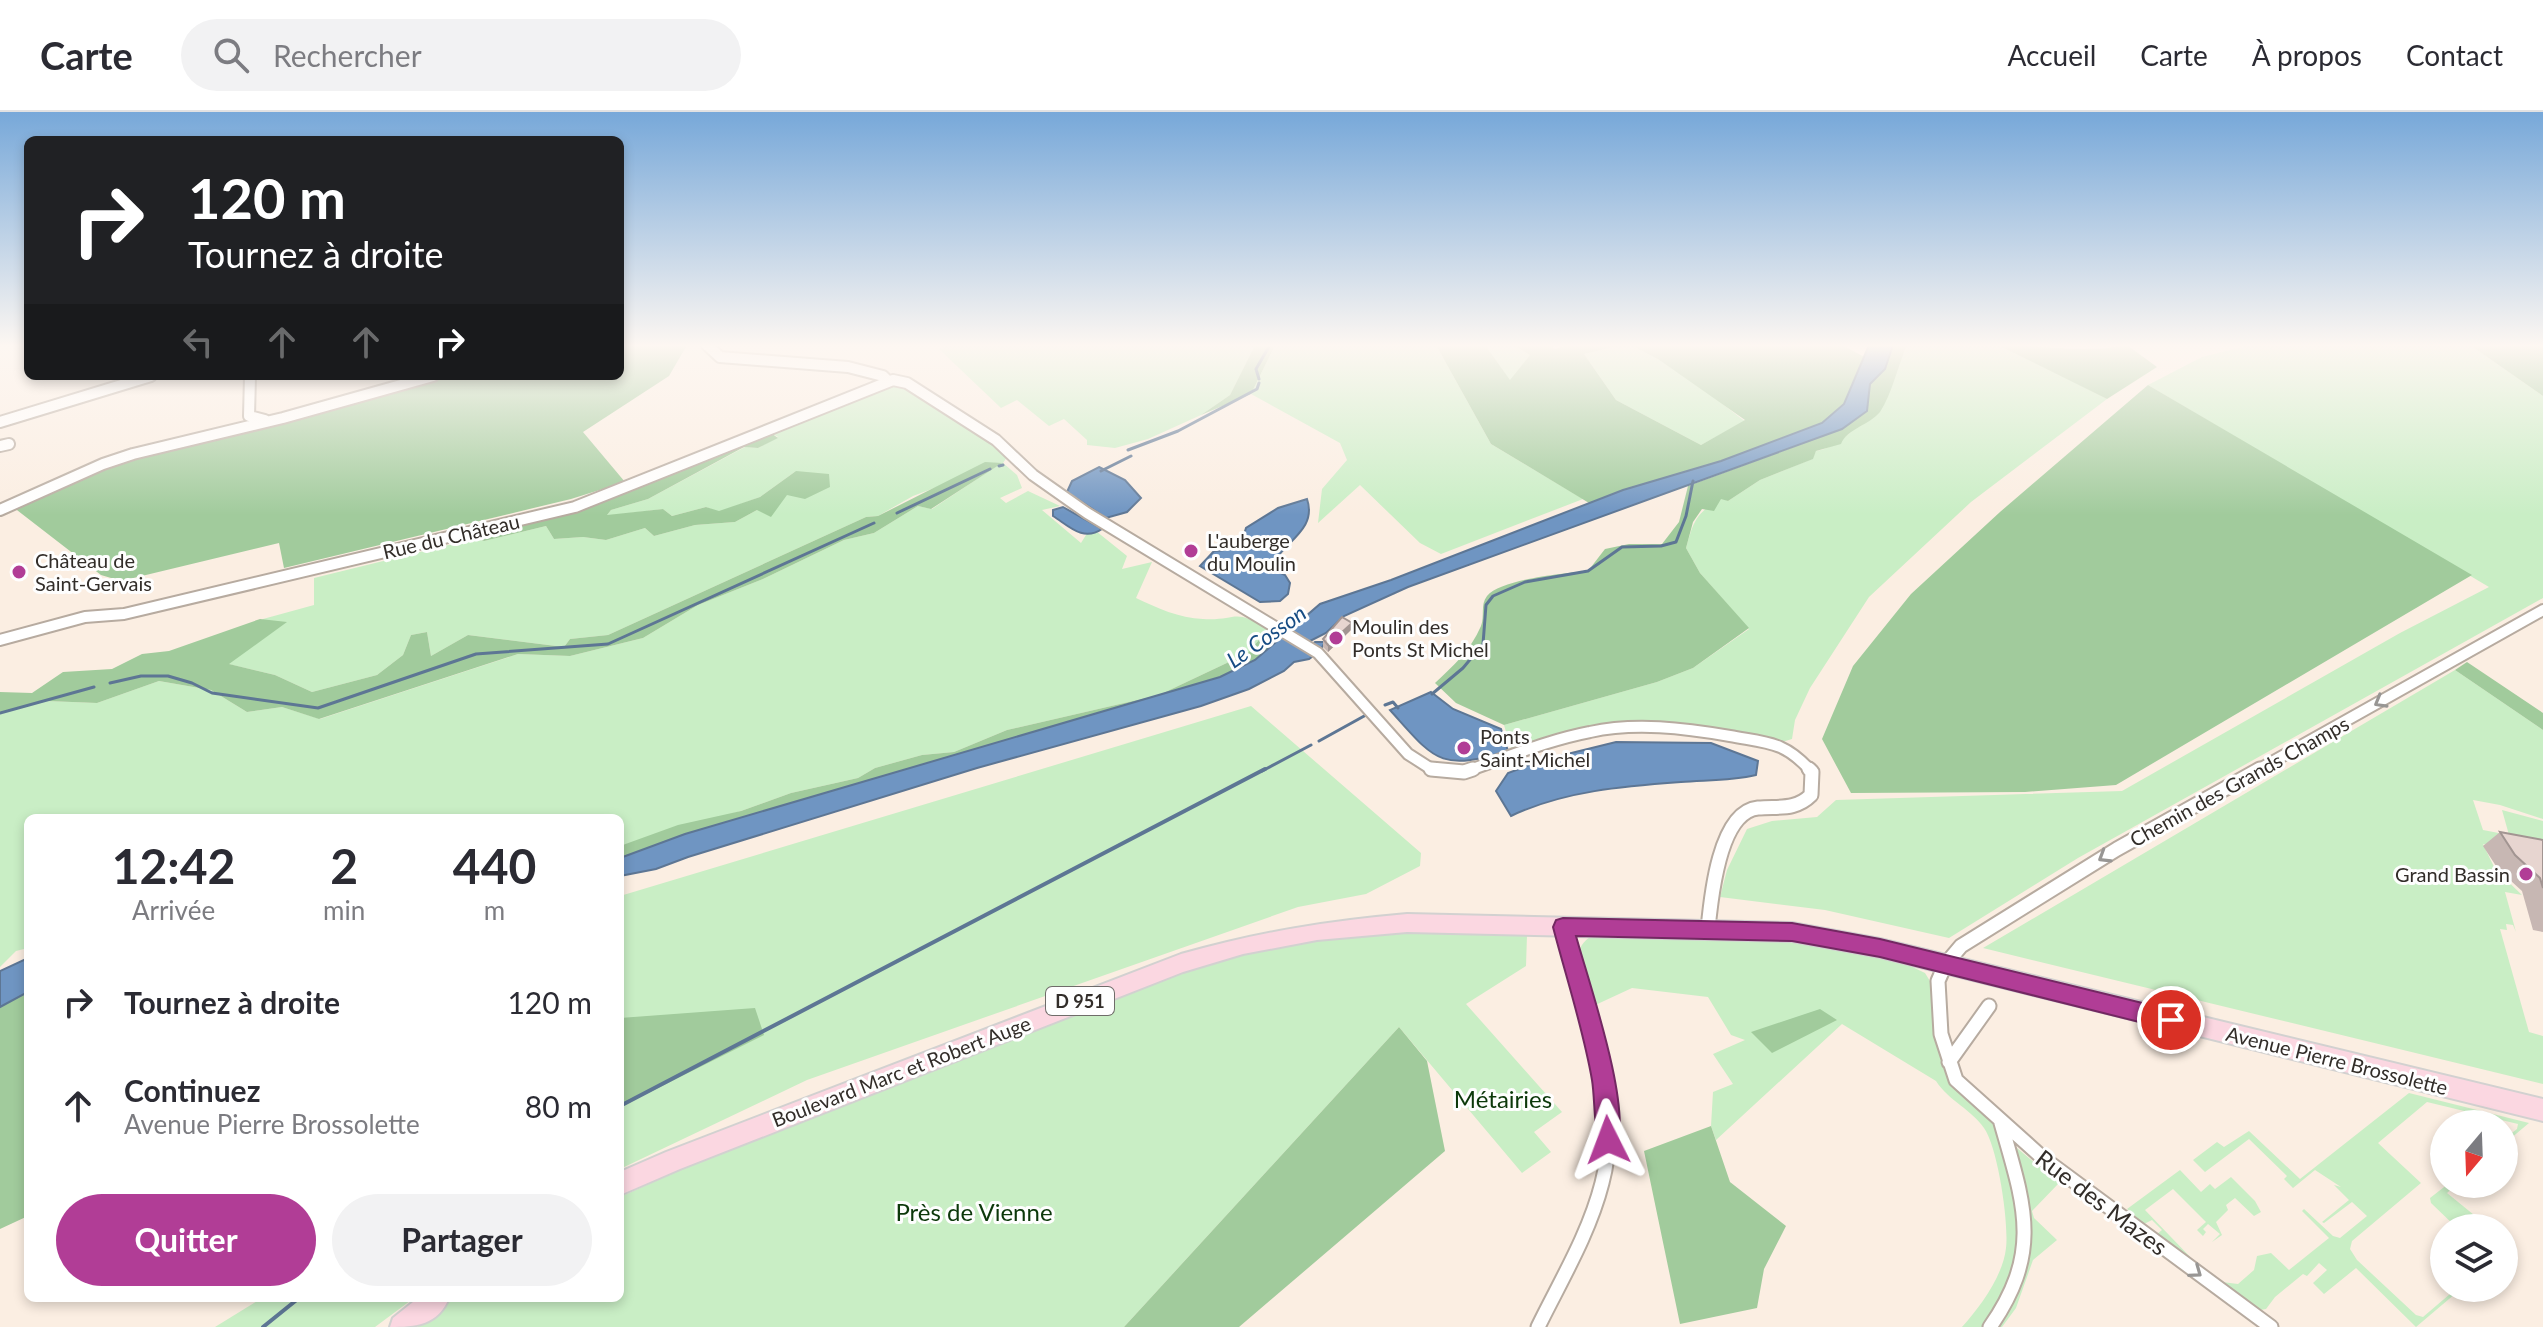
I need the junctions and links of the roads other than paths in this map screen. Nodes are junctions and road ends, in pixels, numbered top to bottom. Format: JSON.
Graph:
{"nodes":[{"id":1,"x":67,"y":402,"type":"edge"},
{"id":2,"x":249,"y":402,"type":"edge"},
{"id":3,"x":339,"y":402,"type":"edge"},
{"id":4,"x":841,"y":402,"type":"edge"},
{"id":5,"x":937,"y":402,"type":"edge"},
{"id":6,"x":249,"y":416,"type":"junction"},
{"id":7,"x":269,"y":421,"type":"junction"},
{"id":8,"x":0,"y":422,"type":"edge"},
{"id":9,"x":227,"y":432,"type":"junction"},
{"id":10,"x":0,"y":510,"type":"edge"},
{"id":11,"x":2543,"y":610,"type":"edge"},
{"id":12,"x":0,"y":640,"type":"edge"},
{"id":13,"x":1563,"y":927,"type":"junction"},
{"id":14,"x":1708,"y":929,"type":"junction"},
{"id":15,"x":1945,"y":965,"type":"junction"},
{"id":16,"x":1989,"y":1006,"type":"dead end"},
{"id":17,"x":1949,"y":1062,"type":"junction"},
{"id":18,"x":2543,"y":1110,"type":"edge"},
{"id":19,"x":2001,"y":1122,"type":"junction"},
{"id":20,"x":624,"y":1182,"type":"edge"},
{"id":21,"x":432,"y":1302,"type":"edge"},
{"id":22,"x":402,"y":1327,"type":"edge"},
{"id":23,"x":1538,"y":1327,"type":"edge"},
{"id":24,"x":1990,"y":1327,"type":"edge"},
{"id":25,"x":2271,"y":1327,"type":"edge"}],
"edges":[{"from":1,"to":8,"type":"street"},
{"from":2,"to":6,"type":"street"},
{"from":3,"to":7,"type":"street"},
{"from":4,"to":12,"type":"street","name":"Rue du Château"},
{"from":5,"to":14,"type":"street"},
{"from":6,"to":7,"type":"street"},
{"from":6,"to":9,"type":"street"},
{"from":7,"to":9,"type":"street"},
{"from":9,"to":10,"type":"street"},
{"from":11,"to":15,"type":"street","name":"Chemin des Grands Champs","one_way":true},
{"from":13,"to":14,"type":"main road","name":"Boulevard Marc et Robert Auge","number":"D 951"},
{"from":13,"to":20,"type":"main road","name":"Boulevard Marc et Robert Auge","number":"D 951"},
{"from":13,"to":23,"type":"street"},
{"from":14,"to":15,"type":"main road","name":"Avenue Pierre Brossolette","number":"D 951"},
{"from":15,"to":17,"type":"street","name":"Rue des Mazes"},
{"from":15,"to":18,"type":"main road","name":"Avenue Pierre Brossolette","number":"D 951"},
{"from":16,"to":17,"type":"street"},
{"from":17,"to":19,"type":"street","name":"Rue des Mazes"},
{"from":19,"to":24,"type":"street"},
{"from":19,"to":25,"type":"street","name":"Rue des Mazes","one_way":true},
{"from":21,"to":22,"type":"main road"}]}
